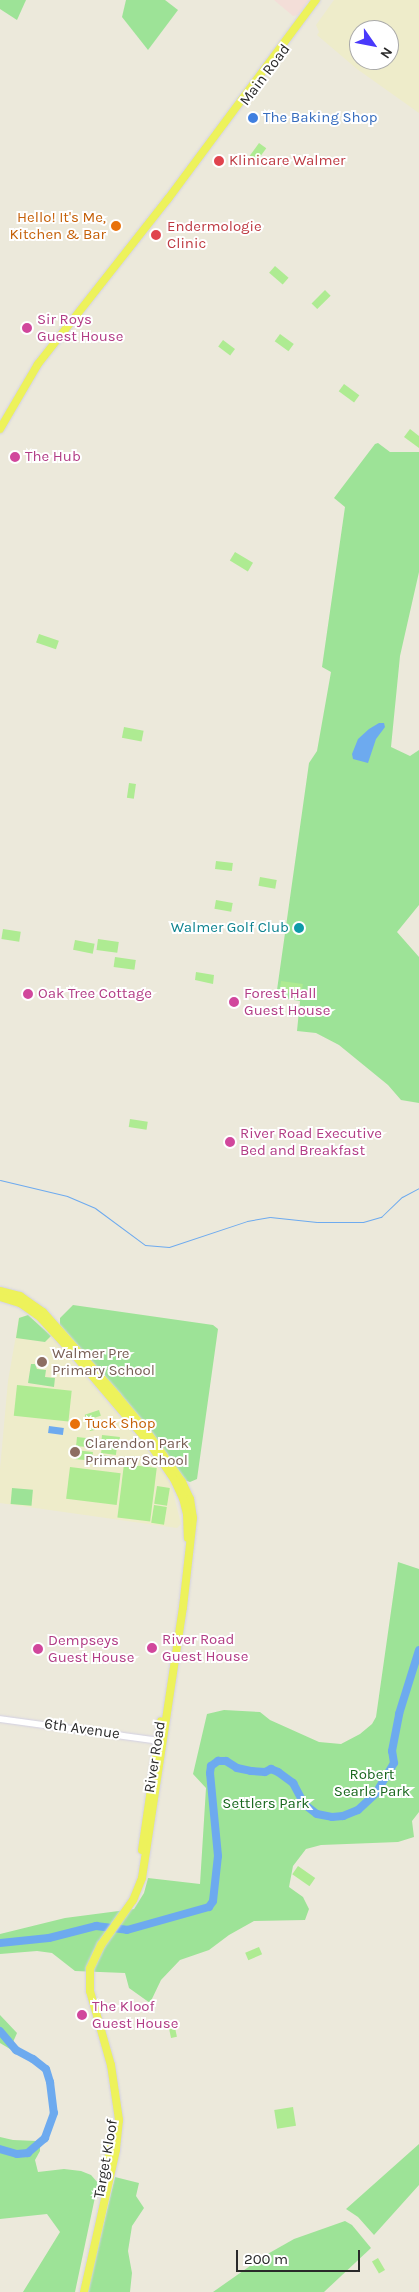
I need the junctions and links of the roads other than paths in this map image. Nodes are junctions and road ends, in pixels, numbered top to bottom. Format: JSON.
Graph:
{"nodes":[{"id":1,"x":316,"y":0,"type":"edge"},
{"id":2,"x":322,"y":0,"type":"edge"},
{"id":3,"x":207,"y":148,"type":"junction"},
{"id":4,"x":0,"y":428,"type":"edge"},
{"id":5,"x":0,"y":1291,"type":"edge"},
{"id":6,"x":0,"y":1297,"type":"edge"},
{"id":7,"x":14,"y":1298,"type":"junction"},
{"id":8,"x":0,"y":1719,"type":"edge"},
{"id":9,"x":160,"y":1741,"type":"junction"},
{"id":10,"x":88,"y":1968,"type":"joint"},
{"id":11,"x":109,"y":2169,"type":"junction"},
{"id":12,"x":79,"y":2292,"type":"edge"},
{"id":13,"x":84,"y":2292,"type":"edge"}],
"edges":[{"from":1,"to":3,"type":"main road","name":"Main Road"},
{"from":2,"to":3,"type":"main road","name":"Main Road"},
{"from":3,"to":4,"type":"main road","name":"Main Road"},
{"from":5,"to":7,"type":"main road"},
{"from":6,"to":7,"type":"main road"},
{"from":7,"to":9,"type":"main road","name":"River Road"},
{"from":8,"to":9,"type":"street","name":"6th Avenue"},
{"from":9,"to":10,"type":"main road","name":"River Road"},
{"from":10,"to":11,"type":"main road","name":"Target Kloof"},
{"from":11,"to":12,"type":"main road","name":"Target Kloof"},
{"from":11,"to":13,"type":"main road","name":"Target Kloof"}]}
